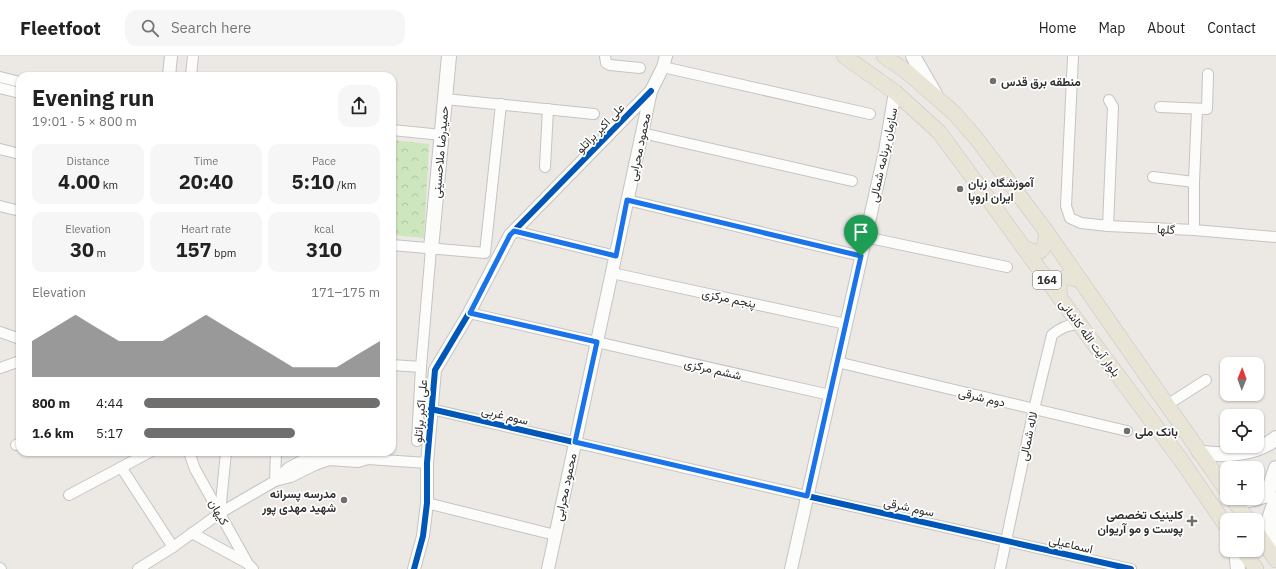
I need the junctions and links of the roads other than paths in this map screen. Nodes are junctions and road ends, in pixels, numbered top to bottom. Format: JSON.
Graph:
{"nodes":[{"id":1,"x":170,"y":56,"type":"edge"},
{"id":2,"x":193,"y":56,"type":"edge"},
{"id":3,"x":449,"y":56,"type":"edge"},
{"id":4,"x":605,"y":56,"type":"edge"},
{"id":5,"x":844,"y":56,"type":"edge"},
{"id":6,"x":884,"y":56,"type":"edge"},
{"id":7,"x":913,"y":56,"type":"edge"},
{"id":8,"x":1073,"y":56,"type":"edge"},
{"id":9,"x":665,"y":61,"type":"edge"},
{"id":10,"x":640,"y":68,"type":"dead end"},
{"id":11,"x":169,"y":72,"type":"edge"},
{"id":12,"x":191,"y":72,"type":"edge"},
{"id":13,"x":1208,"y":74,"type":"dead end"},
{"id":14,"x":0,"y":76,"type":"edge"},
{"id":15,"x":16,"y":81,"type":"edge"},
{"id":16,"x":0,"y":88,"type":"edge"},
{"id":17,"x":651,"y":91,"type":"junction"},
{"id":18,"x":16,"y":92,"type":"edge"},
{"id":19,"x":895,"y":92,"type":"junction"},
{"id":20,"x":937,"y":98,"type":"junction"},
{"id":21,"x":445,"y":99,"type":"junction"},
{"id":22,"x":1109,"y":100,"type":"dead end"},
{"id":23,"x":501,"y":104,"type":"junction"},
{"id":24,"x":1160,"y":107,"type":"dead end"},
{"id":25,"x":548,"y":109,"type":"junction"},
{"id":26,"x":1197,"y":109,"type":"junction"},
{"id":27,"x":594,"y":114,"type":"dead end"},
{"id":28,"x":870,"y":114,"type":"dead end"},
{"id":29,"x":396,"y":130,"type":"edge"},
{"id":30,"x":642,"y":133,"type":"junction"},
{"id":31,"x":442,"y":136,"type":"junction"},
{"id":32,"x":0,"y":149,"type":"edge"},
{"id":33,"x":16,"y":153,"type":"edge"},
{"id":34,"x":545,"y":167,"type":"dead end"},
{"id":35,"x":1153,"y":177,"type":"dead end"},
{"id":36,"x":852,"y":181,"type":"dead end"},
{"id":37,"x":1194,"y":182,"type":"junction"},
{"id":38,"x":627,"y":200,"type":"junction"},
{"id":39,"x":0,"y":206,"type":"edge"},
{"id":40,"x":16,"y":210,"type":"edge"},
{"id":41,"x":1108,"y":226,"type":"junction"},
{"id":42,"x":1194,"y":230,"type":"junction"},
{"id":43,"x":514,"y":231,"type":"junction"},
{"id":44,"x":1046,"y":231,"type":"junction"},
{"id":45,"x":865,"y":237,"type":"junction"},
{"id":46,"x":1276,"y":237,"type":"edge"},
{"id":47,"x":396,"y":245,"type":"edge"},
{"id":48,"x":1022,"y":246,"type":"junction"},
{"id":49,"x":431,"y":249,"type":"junction"},
{"id":50,"x":616,"y":256,"type":"junction"},
{"id":51,"x":861,"y":256,"type":"junction"},
{"id":52,"x":1007,"y":267,"type":"dead end"},
{"id":53,"x":612,"y":273,"type":"junction"},
{"id":54,"x":1081,"y":282,"type":"junction"},
{"id":55,"x":1060,"y":298,"type":"junction"},
{"id":56,"x":470,"y":313,"type":"junction"},
{"id":57,"x":846,"y":324,"type":"junction"},
{"id":58,"x":1080,"y":324,"type":"junction"},
{"id":59,"x":0,"y":332,"type":"edge"},
{"id":60,"x":16,"y":337,"type":"edge"},
{"id":61,"x":597,"y":342,"type":"junction"},
{"id":62,"x":16,"y":362,"type":"edge"},
{"id":63,"x":837,"y":362,"type":"junction"},
{"id":64,"x":396,"y":365,"type":"edge"},
{"id":65,"x":0,"y":368,"type":"edge"},
{"id":66,"x":421,"y":368,"type":"junction"},
{"id":67,"x":1206,"y":380,"type":"dead end"},
{"id":68,"x":830,"y":395,"type":"junction"},
{"id":69,"x":1167,"y":405,"type":"junction"},
{"id":70,"x":431,"y":409,"type":"junction"},
{"id":71,"x":1034,"y":410,"type":"junction"},
{"id":72,"x":1127,"y":431,"type":"dead end"},
{"id":73,"x":1276,"y":438,"type":"edge"},
{"id":74,"x":417,"y":441,"type":"dead end"},
{"id":75,"x":575,"y":442,"type":"junction"},
{"id":76,"x":1199,"y":452,"type":"junction"},
{"id":77,"x":142,"y":456,"type":"edge"},
{"id":78,"x":190,"y":456,"type":"edge"},
{"id":79,"x":226,"y":456,"type":"edge"},
{"id":80,"x":276,"y":456,"type":"edge"},
{"id":81,"x":311,"y":456,"type":"edge"},
{"id":82,"x":368,"y":456,"type":"edge"},
{"id":83,"x":427,"y":463,"type":"junction"},
{"id":84,"x":121,"y":467,"type":"junction"},
{"id":85,"x":1276,"y":468,"type":"edge"},
{"id":86,"x":274,"y":481,"type":"junction"},
{"id":87,"x":1220,"y":482,"type":"edge"},
{"id":88,"x":68,"y":495,"type":"dead end"},
{"id":89,"x":807,"y":496,"type":"junction"},
{"id":90,"x":1272,"y":497,"type":"edge"},
{"id":91,"x":427,"y":503,"type":"junction"},
{"id":92,"x":220,"y":513,"type":"junction"},
{"id":93,"x":1220,"y":517,"type":"edge"},
{"id":94,"x":192,"y":533,"type":"junction"},
{"id":95,"x":555,"y":536,"type":"junction"},
{"id":96,"x":1006,"y":540,"type":"junction"},
{"id":97,"x":1264,"y":543,"type":"edge"},
{"id":98,"x":173,"y":547,"type":"junction"},
{"id":99,"x":1237,"y":557,"type":"edge"},
{"id":100,"x":1248,"y":557,"type":"edge"},
{"id":101,"x":1276,"y":559,"type":"edge"},
{"id":102,"x":250,"y":566,"type":"edge"},
{"id":103,"x":138,"y":569,"type":"edge"},
{"id":104,"x":414,"y":569,"type":"edge"},
{"id":105,"x":548,"y":569,"type":"edge"},
{"id":106,"x":791,"y":569,"type":"edge"},
{"id":107,"x":1000,"y":569,"type":"edge"},
{"id":108,"x":1131,"y":569,"type":"edge"},
{"id":109,"x":1238,"y":569,"type":"edge"},
{"id":110,"x":1256,"y":569,"type":"edge"}],
"edges":[{"from":1,"to":11,"type":"street"},
{"from":2,"to":12,"type":"street"},
{"from":3,"to":21,"type":"main road","name":"حمیدرضا ملاحسینی"},
{"from":4,"to":10,"type":"street"},
{"from":5,"to":19,"type":"main road","name":"بلوار آیت الله کاشانی","number":"164"},
{"from":6,"to":20,"type":"main road","name":"بلوار آیت الله کاشانی","number":"164"},
{"from":7,"to":20,"type":"main road"},
{"from":8,"to":41,"type":"street","name":"گلها"},
{"from":9,"to":17,"type":"street","name":"محمود محرابی"},
{"from":9,"to":28,"type":"street"},
{"from":13,"to":26,"type":"street"},
{"from":14,"to":15,"type":"street"},
{"from":16,"to":18,"type":"street"},
{"from":17,"to":30,"type":"street","name":"محمود محرابی"},
{"from":17,"to":43,"type":"street","name":"علی اکبر براتلو"},
{"from":19,"to":45,"type":"street","name":"سازمان برنامه شمالی"},
{"from":19,"to":48,"type":"main road","name":"بلوار آیت الله کاشانی","number":"164"},
{"from":20,"to":44,"type":"main road","name":"بلوار آیت الله کاشانی","number":"164"},
{"from":21,"to":23,"type":"street"},
{"from":21,"to":31,"type":"main road","name":"حمیدرضا ملاحسینی"},
{"from":22,"to":41,"type":"street"},
{"from":23,"to":25,"type":"street"},
{"from":23,"to":49,"type":"street"},
{"from":24,"to":26,"type":"street"},
{"from":25,"to":27,"type":"street"},
{"from":25,"to":34,"type":"street"},
{"from":26,"to":37,"type":"street"},
{"from":29,"to":31,"type":"street"},
{"from":30,"to":36,"type":"street"},
{"from":30,"to":38,"type":"street","name":"محمود محرابی"},
{"from":31,"to":49,"type":"main road","name":"حمیدرضا ملاحسینی"},
{"from":32,"to":33,"type":"street"},
{"from":35,"to":37,"type":"street"},
{"from":37,"to":42,"type":"street"},
{"from":38,"to":50,"type":"street","name":"محمود محرابی"},
{"from":38,"to":51,"type":"street"},
{"from":39,"to":40,"type":"street"},
{"from":41,"to":42,"type":"street","name":"گلها"},
{"from":42,"to":46,"type":"street","name":"گلها"},
{"from":43,"to":50,"type":"street"},
{"from":43,"to":56,"type":"street","name":"علی اکبر براتلو"},
{"from":44,"to":48,"type":"main road"},
{"from":44,"to":54,"type":"main road","name":"بلوار آیت الله کاشانی","number":"164"},
{"from":45,"to":51,"type":"street","name":"سازمان برنامه شمالی"},
{"from":45,"to":52,"type":"street"},
{"from":47,"to":49,"type":"street"},
{"from":48,"to":55,"type":"main road","name":"بلوار آیت الله کاشانی","number":"164"},
{"from":49,"to":66,"type":"street"},
{"from":50,"to":53,"type":"street","name":"محمود محرابی"},
{"from":51,"to":57,"type":"street","name":"سازمان برنامه شمالی"},
{"from":53,"to":57,"type":"street","name":"پنجم مرکزی"},
{"from":53,"to":61,"type":"street","name":"محمود محرابی"},
{"from":54,"to":55,"type":"main road"},
{"from":54,"to":69,"type":"main road","name":"بلوار آیت الله کاشانی","number":"164"},
{"from":55,"to":58,"type":"main road","name":"بلوار آیت الله کاشانی","number":"164"},
{"from":56,"to":61,"type":"street","name":"ششم مرکزی"},
{"from":56,"to":70,"type":"street","name":"علی اکبر براتلو"},
{"from":57,"to":63,"type":"street","name":"سازمان برنامه شمالی"},
{"from":58,"to":71,"type":"street","name":"لاله شمالی"},
{"from":58,"to":93,"type":"main road","name":"بلوار آیت الله کاشانی","number":"164"},
{"from":59,"to":60,"type":"street"},
{"from":61,"to":68,"type":"street","name":"ششم مرکزی"},
{"from":61,"to":75,"type":"street","name":"محمود محرابی"},
{"from":62,"to":65,"type":"street"},
{"from":63,"to":68,"type":"street","name":"سازمان برنامه شمالی"},
{"from":63,"to":71,"type":"street","name":"دوم شرقی"},
{"from":64,"to":66,"type":"street"},
{"from":66,"to":74,"type":"street"},
{"from":67,"to":69,"type":"street"},
{"from":68,"to":89,"type":"street","name":"سازمان برنامه شمالی"},
{"from":69,"to":76,"type":"main road","name":"بلوار آیت الله کاشانی","number":"164"},
{"from":70,"to":75,"type":"street","name":"سوم غربی"},
{"from":70,"to":83,"type":"street","name":"علی اکبر براتلو"},
{"from":71,"to":72,"type":"street","name":"دوم شرقی"},
{"from":71,"to":96,"type":"street","name":"لاله شمالی"},
{"from":73,"to":76,"type":"main road"},
{"from":75,"to":89,"type":"street","name":"سوم غربی"},
{"from":75,"to":95,"type":"street","name":"محمود محرابی"},
{"from":76,"to":87,"type":"main road","name":"بلوار آیت الله کاشانی","number":"164"},
{"from":77,"to":84,"type":"street"},
{"from":78,"to":92,"type":"street","name":"کیهان"},
{"from":79,"to":92,"type":"street"},
{"from":80,"to":86,"type":"street"},
{"from":81,"to":86,"type":"street"},
{"from":82,"to":83,"type":"street"},
{"from":82,"to":86,"type":"street"},
{"from":83,"to":91,"type":"street","name":"علی اکبر براتلو"},
{"from":84,"to":88,"type":"street"},
{"from":84,"to":98,"type":"street"},
{"from":85,"to":90,"type":"main road"},
{"from":86,"to":92,"type":"street"},
{"from":89,"to":96,"type":"street","name":"سوم شرقی"},
{"from":89,"to":106,"type":"street","name":"سازمان برنامه شمالی"},
{"from":90,"to":101,"type":"main road"},
{"from":91,"to":95,"type":"street"},
{"from":91,"to":104,"type":"street","name":"علی اکبر براتلو"},
{"from":92,"to":94,"type":"street"},
{"from":92,"to":102,"type":"street","name":"کیهان"},
{"from":94,"to":98,"type":"street"},
{"from":94,"to":102,"type":"street"},
{"from":95,"to":105,"type":"street","name":"محمود محرابی"},
{"from":96,"to":107,"type":"street","name":"لاله شمالی"},
{"from":96,"to":108,"type":"street","name":"اسماعیلی"},
{"from":97,"to":101,"type":"main road"},
{"from":98,"to":103,"type":"street"},
{"from":99,"to":109,"type":"main road"},
{"from":100,"to":110,"type":"main road"}]}
